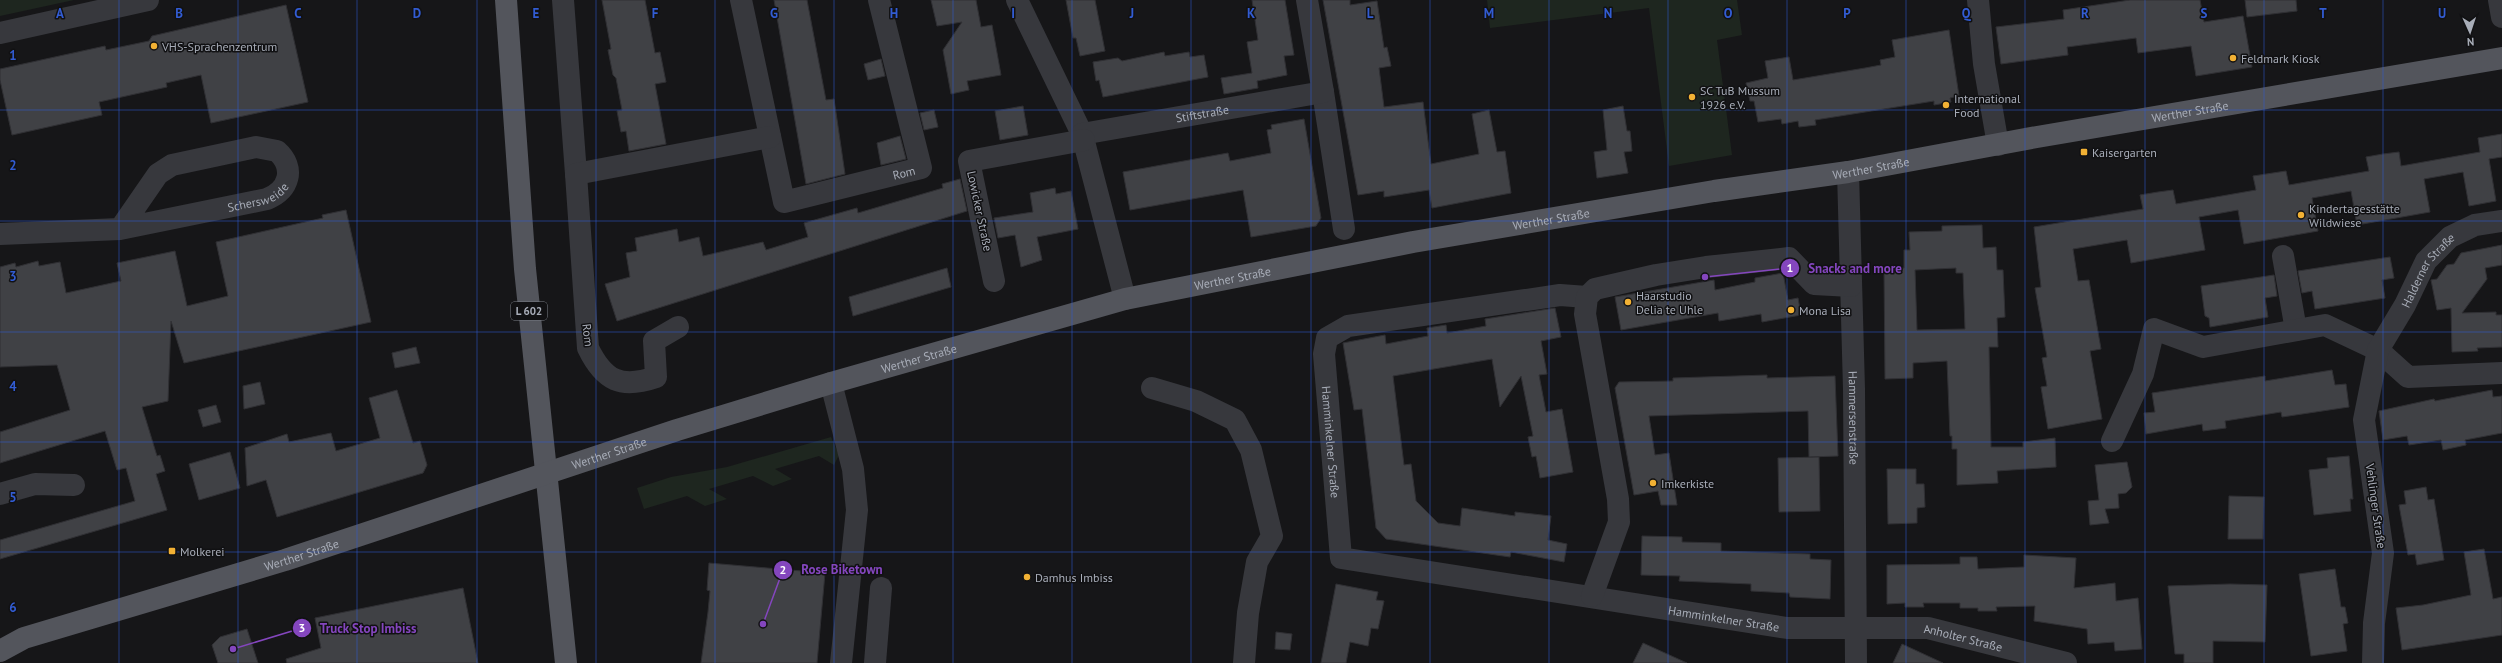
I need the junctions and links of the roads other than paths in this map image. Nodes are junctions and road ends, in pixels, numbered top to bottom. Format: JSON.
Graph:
{"nodes":[{"id":1,"x":148,"y":0,"type":"edge"},
{"id":2,"x":506,"y":0,"type":"edge"},
{"id":3,"x":563,"y":0,"type":"edge"},
{"id":4,"x":741,"y":0,"type":"edge"},
{"id":5,"x":879,"y":0,"type":"edge"},
{"id":6,"x":1017,"y":0,"type":"edge"},
{"id":7,"x":1307,"y":0,"type":"edge"},
{"id":8,"x":1978,"y":0,"type":"edge"},
{"id":9,"x":2499,"y":0,"type":"edge"},
{"id":10,"x":2502,"y":17,"type":"edge"},
{"id":11,"x":0,"y":34,"type":"edge"},
{"id":12,"x":2502,"y":58,"type":"edge"},
{"id":13,"x":1322,"y":92,"type":"junction"},
{"id":14,"x":770,"y":137,"type":"junction"},
{"id":15,"x":1083,"y":137,"type":"junction"},
{"id":16,"x":1998,"y":144,"type":"junction"},
{"id":17,"x":1848,"y":172,"type":"junction"},
{"id":18,"x":576,"y":174,"type":"junction"},
{"id":19,"x":2502,"y":220,"type":"edge"},
{"id":20,"x":120,"y":229,"type":"junction"},
{"id":21,"x":1344,"y":229,"type":"dead end"},
{"id":22,"x":0,"y":234,"type":"edge"},
{"id":23,"x":2283,"y":256,"type":"dead end"},
{"id":24,"x":994,"y":281,"type":"dead end"},
{"id":25,"x":1851,"y":286,"type":"junction"},
{"id":26,"x":1587,"y":297,"type":"junction"},
{"id":27,"x":1124,"y":299,"type":"junction"},
{"id":28,"x":678,"y":327,"type":"dead end"},
{"id":29,"x":2296,"y":330,"type":"junction"},
{"id":30,"x":2378,"y":350,"type":"junction"},
{"id":31,"x":2502,"y":373,"type":"edge"},
{"id":32,"x":831,"y":383,"type":"junction"},
{"id":33,"x":1152,"y":388,"type":"dead end"},
{"id":34,"x":2112,"y":440,"type":"dead end"},
{"id":35,"x":545,"y":472,"type":"junction"},
{"id":36,"x":74,"y":485,"type":"dead end"},
{"id":37,"x":0,"y":494,"type":"edge"},
{"id":38,"x":881,"y":588,"type":"dead end"},
{"id":39,"x":1592,"y":596,"type":"junction"},
{"id":40,"x":1857,"y":629,"type":"junction"},
{"id":41,"x":0,"y":651,"type":"edge"},
{"id":42,"x":566,"y":663,"type":"edge"},
{"id":43,"x":841,"y":663,"type":"edge"},
{"id":44,"x":875,"y":663,"type":"edge"},
{"id":45,"x":1244,"y":663,"type":"edge"},
{"id":46,"x":1856,"y":663,"type":"edge"},
{"id":47,"x":2066,"y":663,"type":"edge"},
{"id":48,"x":2373,"y":663,"type":"edge"}],
"edges":[{"from":1,"to":11,"type":"street"},
{"from":2,"to":35,"type":"main road","number":"L 602"},
{"from":3,"to":18,"type":"street","name":"Rom"},
{"from":4,"to":14,"type":"street","name":"Rom"},
{"from":5,"to":14,"type":"street","name":"Rom"},
{"from":6,"to":15,"type":"street"},
{"from":7,"to":13,"type":"street"},
{"from":8,"to":16,"type":"street"},
{"from":9,"to":10,"type":"street"},
{"from":12,"to":16,"type":"main road","name":"Werther Straße"},
{"from":13,"to":15,"type":"street","name":"Stiftstraße"},
{"from":13,"to":21,"type":"street"},
{"from":14,"to":18,"type":"street"},
{"from":15,"to":24,"type":"street","name":"Lowicker Straße"},
{"from":15,"to":27,"type":"street"},
{"from":16,"to":17,"type":"main road","name":"Werther Straße"},
{"from":17,"to":25,"type":"street","name":"Hammersenstraße"},
{"from":17,"to":27,"type":"main road","name":"Werther Straße"},
{"from":18,"to":28,"type":"street","name":"Rom"},
{"from":19,"to":30,"type":"street","name":"Halderner Straße"},
{"from":20,"to":20,"type":"street","name":"Schersweide"},
{"from":20,"to":22,"type":"street","name":"Schersweide"},
{"from":23,"to":29,"type":"street"},
{"from":25,"to":26,"type":"street"},
{"from":25,"to":40,"type":"street","name":"Hammersenstraße"},
{"from":26,"to":39,"type":"street"},
{"from":26,"to":39,"type":"street","name":"Hamminkelner Straße"},
{"from":27,"to":32,"type":"main road","name":"Werther Straße"},
{"from":29,"to":30,"type":"street"},
{"from":29,"to":34,"type":"street"},
{"from":30,"to":31,"type":"street"},
{"from":30,"to":48,"type":"street","name":"Vehlinger Straße"},
{"from":32,"to":35,"type":"main road","name":"Werther Straße"},
{"from":32,"to":43,"type":"street"},
{"from":33,"to":45,"type":"street"},
{"from":35,"to":41,"type":"main road","name":"Werther Straße"},
{"from":35,"to":42,"type":"main road","number":"L 602"},
{"from":36,"to":37,"type":"street"},
{"from":38,"to":44,"type":"street"},
{"from":39,"to":40,"type":"street","name":"Hamminkelner Straße"},
{"from":40,"to":46,"type":"street","name":"Hammersenstraße"},
{"from":40,"to":47,"type":"street","name":"Anholter Straße"}]}
